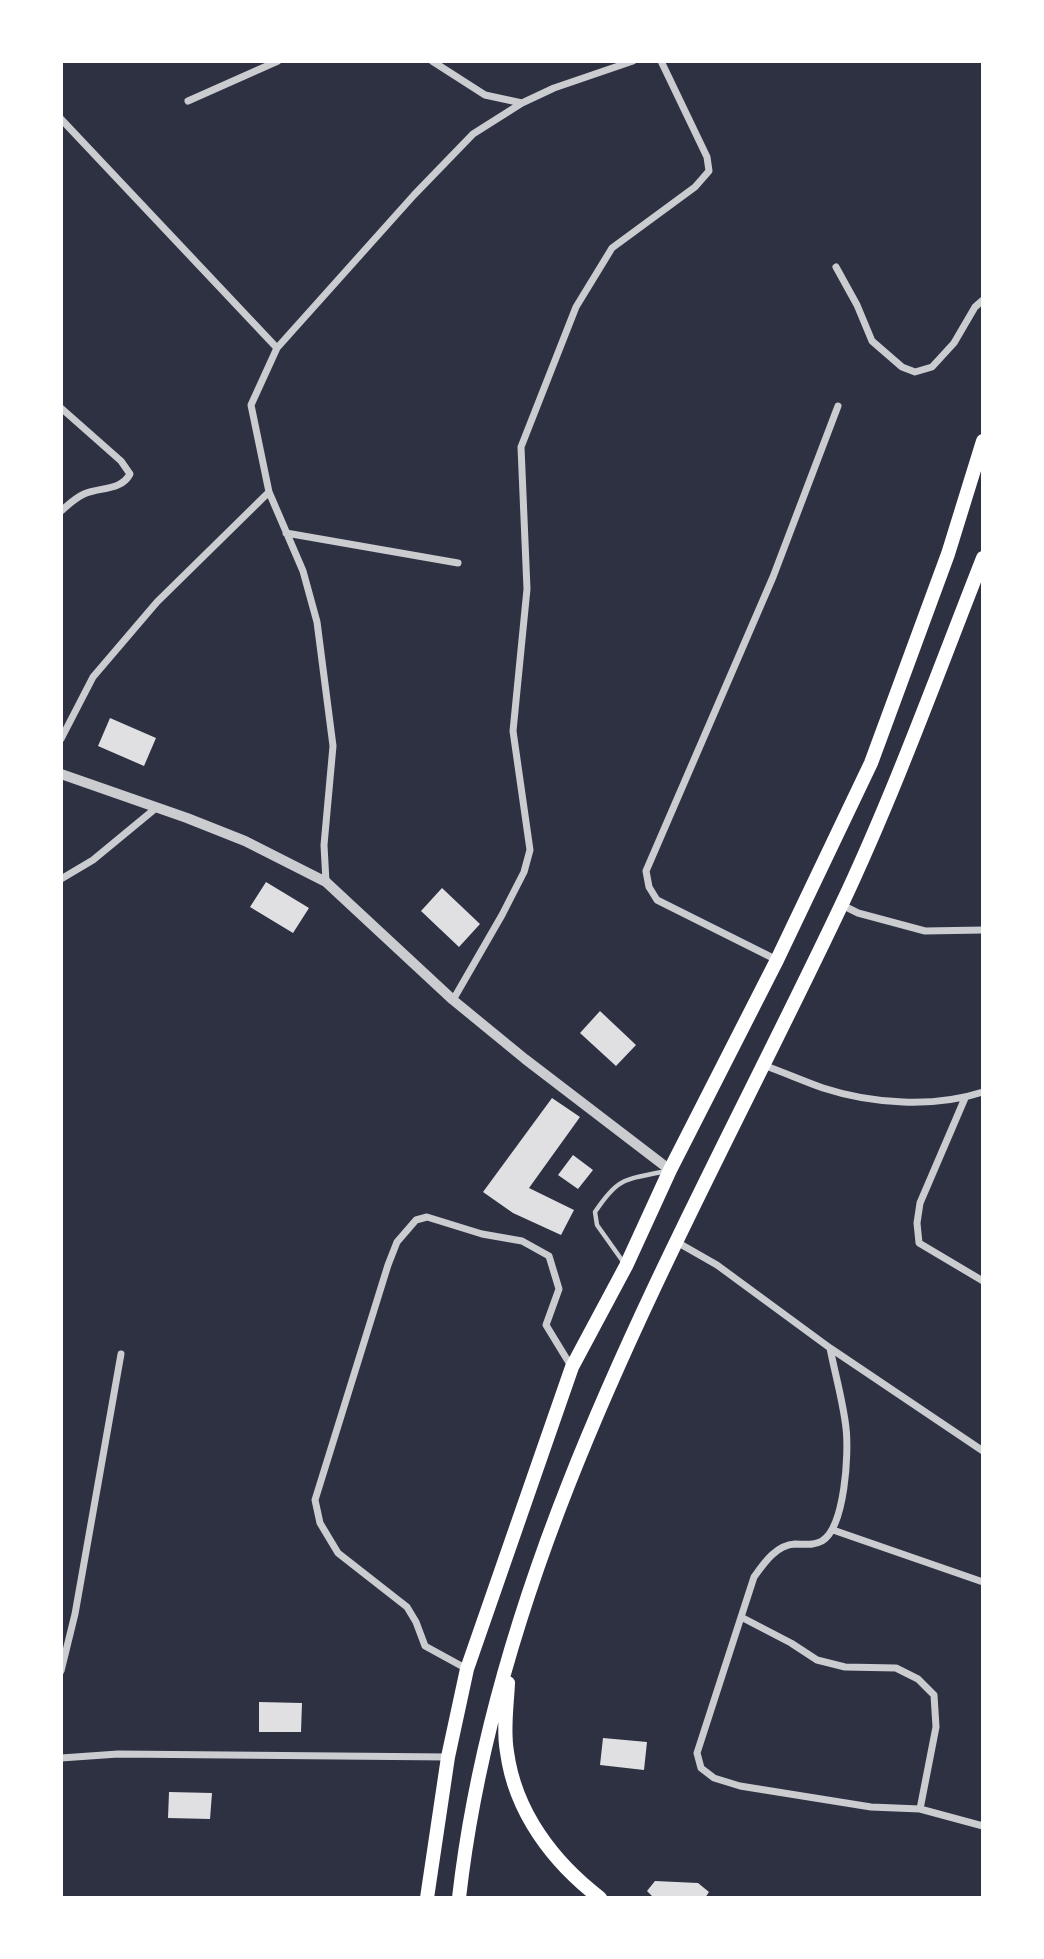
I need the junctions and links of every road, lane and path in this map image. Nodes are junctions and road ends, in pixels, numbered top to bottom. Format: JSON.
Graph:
{"nodes":[{"id":1,"x":278,"y":61,"type":"edge"},
{"id":2,"x":432,"y":61,"type":"edge"},
{"id":3,"x":633,"y":61,"type":"edge"},
{"id":4,"x":661,"y":61,"type":"edge"},
{"id":5,"x":188,"y":101,"type":"dead end"},
{"id":6,"x":522,"y":103,"type":"junction"},
{"id":7,"x":61,"y":119,"type":"edge"},
{"id":8,"x":836,"y":267,"type":"dead end"},
{"id":9,"x":983,"y":300,"type":"edge"},
{"id":10,"x":277,"y":348,"type":"junction"},
{"id":11,"x":838,"y":406,"type":"dead end"},
{"id":12,"x":61,"y":408,"type":"edge"},
{"id":13,"x":983,"y":441,"type":"edge"},
{"id":14,"x":269,"y":492,"type":"junction"},
{"id":15,"x":61,"y":511,"type":"edge"},
{"id":16,"x":286,"y":533,"type":"junction"},
{"id":17,"x":983,"y":558,"type":"edge"},
{"id":18,"x":458,"y":563,"type":"dead end"},
{"id":19,"x":61,"y":739,"type":"edge"},
{"id":20,"x":61,"y":775,"type":"edge"},
{"id":21,"x":156,"y":808,"type":"junction"},
{"id":22,"x":61,"y":879,"type":"edge"},
{"id":23,"x":326,"y":882,"type":"junction"},
{"id":24,"x":841,"y":905,"type":"junction"},
{"id":25,"x":983,"y":922,"type":"edge"},
{"id":26,"x":981,"y":930,"type":"edge"},
{"id":27,"x":777,"y":960,"type":"junction"},
{"id":28,"x":453,"y":1000,"type":"junction"},
{"id":29,"x":763,"y":1065,"type":"junction"},
{"id":30,"x":983,"y":1092,"type":"edge"},
{"id":31,"x":965,"y":1098,"type":"junction"},
{"id":32,"x":670,"y":1170,"type":"junction"},
{"id":33,"x":675,"y":1241,"type":"junction"},
{"id":34,"x":626,"y":1266,"type":"junction"},
{"id":35,"x":983,"y":1281,"type":"edge"},
{"id":36,"x":830,"y":1348,"type":"junction"},
{"id":37,"x":121,"y":1354,"type":"dead end"},
{"id":38,"x":572,"y":1367,"type":"junction"},
{"id":39,"x":983,"y":1451,"type":"edge"},
{"id":40,"x":833,"y":1530,"type":"junction"},
{"id":41,"x":983,"y":1582,"type":"edge"},
{"id":42,"x":741,"y":1617,"type":"junction"},
{"id":43,"x":512,"y":1643,"type":"junction"},
{"id":44,"x":467,"y":1669,"type":"junction"},
{"id":45,"x":61,"y":1671,"type":"edge"},
{"id":46,"x":447,"y":1757,"type":"junction"},
{"id":47,"x":61,"y":1758,"type":"edge"},
{"id":48,"x":920,"y":1809,"type":"junction"},
{"id":49,"x":983,"y":1826,"type":"edge"},
{"id":50,"x":427,"y":1898,"type":"edge"},
{"id":51,"x":459,"y":1898,"type":"edge"},
{"id":52,"x":600,"y":1898,"type":"edge"}],
"edges":[{"from":1,"to":5,"type":"street"},
{"from":2,"to":6,"type":"street"},
{"from":3,"to":6,"type":"street"},
{"from":4,"to":28,"type":"street"},
{"from":6,"to":10,"type":"street"},
{"from":7,"to":10,"type":"street"},
{"from":8,"to":9,"type":"street"},
{"from":10,"to":14,"type":"street"},
{"from":11,"to":27,"type":"street"},
{"from":12,"to":15,"type":"street"},
{"from":13,"to":27,"type":"highway"},
{"from":14,"to":16,"type":"street"},
{"from":14,"to":19,"type":"street"},
{"from":16,"to":18,"type":"street"},
{"from":16,"to":23,"type":"street"},
{"from":17,"to":24,"type":"highway"},
{"from":20,"to":21,"type":"street"},
{"from":21,"to":22,"type":"street"},
{"from":21,"to":23,"type":"street"},
{"from":23,"to":28,"type":"street"},
{"from":24,"to":26,"type":"street"},
{"from":24,"to":29,"type":"highway"},
{"from":25,"to":26,"type":"street"},
{"from":27,"to":32,"type":"highway"},
{"from":28,"to":32,"type":"street"},
{"from":29,"to":31,"type":"street"},
{"from":29,"to":33,"type":"highway"},
{"from":30,"to":31,"type":"street"},
{"from":31,"to":35,"type":"street"},
{"from":32,"to":34,"type":"highway"},
{"from":32,"to":34,"type":"lane"},
{"from":33,"to":36,"type":"street"},
{"from":33,"to":43,"type":"highway"},
{"from":34,"to":38,"type":"highway"},
{"from":36,"to":39,"type":"street"},
{"from":36,"to":40,"type":"street"},
{"from":37,"to":45,"type":"street"},
{"from":38,"to":44,"type":"highway"},
{"from":38,"to":44,"type":"street"},
{"from":40,"to":41,"type":"street"},
{"from":40,"to":42,"type":"street"},
{"from":42,"to":48,"type":"street"},
{"from":42,"to":48,"type":"street"},
{"from":43,"to":51,"type":"highway"},
{"from":43,"to":52,"type":"highway"},
{"from":44,"to":46,"type":"highway"},
{"from":46,"to":47,"type":"street"},
{"from":46,"to":50,"type":"highway"},
{"from":48,"to":49,"type":"street"}]}
